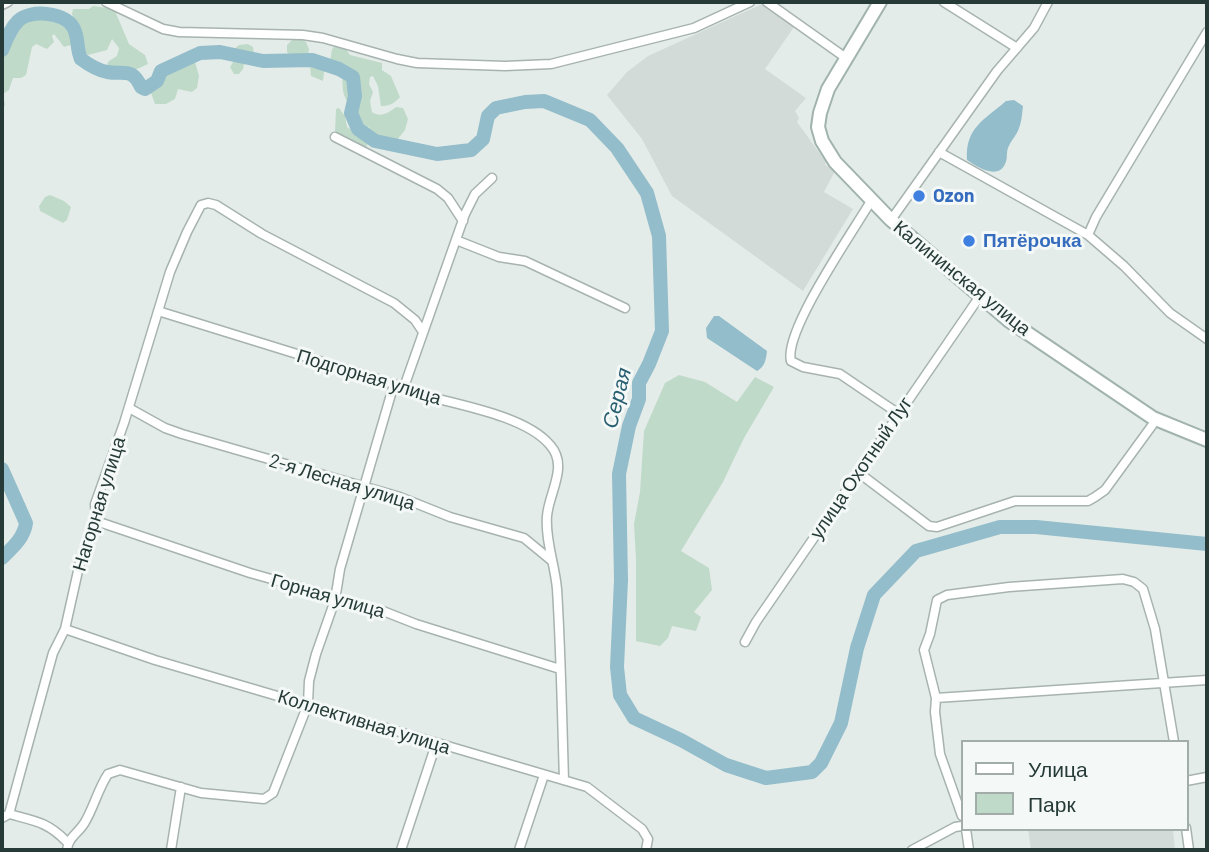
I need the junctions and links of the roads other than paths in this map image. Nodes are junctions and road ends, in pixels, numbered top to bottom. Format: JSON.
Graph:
{"nodes":[{"id":1,"x":8,"y":2,"type":"edge"},
{"id":2,"x":106,"y":2,"type":"edge"},
{"id":3,"x":750,"y":2,"type":"edge"},
{"id":4,"x":767,"y":2,"type":"edge"},
{"id":5,"x":880,"y":2,"type":"edge"},
{"id":6,"x":944,"y":2,"type":"edge"},
{"id":7,"x":1048,"y":2,"type":"edge"},
{"id":8,"x":2,"y":5,"type":"edge"},
{"id":9,"x":1207,"y":32,"type":"edge"},
{"id":10,"x":1017,"y":48,"type":"junction"},
{"id":11,"x":846,"y":58,"type":"junction"},
{"id":12,"x":335,"y":137,"type":"dead end"},
{"id":13,"x":939,"y":152,"type":"junction"},
{"id":14,"x":492,"y":178,"type":"dead end"},
{"id":15,"x":871,"y":201,"type":"junction"},
{"id":16,"x":891,"y":220,"type":"junction"},
{"id":17,"x":463,"y":221,"type":"junction"},
{"id":18,"x":1088,"y":234,"type":"junction"},
{"id":19,"x":456,"y":240,"type":"junction"},
{"id":20,"x":980,"y":296,"type":"junction"},
{"id":21,"x":625,"y":308,"type":"dead end"},
{"id":22,"x":158,"y":311,"type":"junction"},
{"id":23,"x":423,"y":332,"type":"junction"},
{"id":24,"x":1207,"y":339,"type":"edge"},
{"id":25,"x":394,"y":383,"type":"junction"},
{"id":26,"x":404,"y":387,"type":"junction"},
{"id":27,"x":129,"y":408,"type":"junction"},
{"id":28,"x":898,"y":414,"type":"junction"},
{"id":29,"x":1157,"y":420,"type":"junction"},
{"id":30,"x":1207,"y":440,"type":"edge"},
{"id":31,"x":859,"y":472,"type":"junction"},
{"id":32,"x":363,"y":488,"type":"junction"},
{"id":33,"x":96,"y":521,"type":"junction"},
{"id":34,"x":552,"y":561,"type":"junction"},
{"id":35,"x":335,"y":600,"type":"junction"},
{"id":36,"x":65,"y":629,"type":"junction"},
{"id":37,"x":745,"y":642,"type":"dead end"},
{"id":38,"x":560,"y":669,"type":"junction"},
{"id":39,"x":1207,"y":680,"type":"edge"},
{"id":40,"x":1163,"y":682,"type":"junction"},
{"id":41,"x":936,"y":698,"type":"junction"},
{"id":42,"x":308,"y":704,"type":"junction"},
{"id":43,"x":1174,"y":740,"type":"edge"},
{"id":44,"x":436,"y":744,"type":"junction"},
{"id":45,"x":544,"y":775,"type":"junction"},
{"id":46,"x":1207,"y":777,"type":"edge"},
{"id":47,"x":564,"y":780,"type":"junction"},
{"id":48,"x":1188,"y":781,"type":"edge"},
{"id":49,"x":181,"y":787,"type":"junction"},
{"id":50,"x":960,"y":810,"type":"edge"},
{"id":51,"x":5,"y":816,"type":"edge"},
{"id":52,"x":960,"y":828,"type":"edge"},
{"id":53,"x":965,"y":831,"type":"edge"},
{"id":54,"x":1186,"y":831,"type":"edge"},
{"id":55,"x":67,"y":846,"type":"edge"},
{"id":56,"x":171,"y":850,"type":"edge"},
{"id":57,"x":401,"y":850,"type":"edge"},
{"id":58,"x":519,"y":850,"type":"edge"},
{"id":59,"x":646,"y":850,"type":"edge"},
{"id":60,"x":912,"y":850,"type":"edge"},
{"id":61,"x":969,"y":850,"type":"edge"},
{"id":62,"x":1189,"y":850,"type":"edge"}],
"edges":[{"from":1,"to":8,"type":"street"},
{"from":2,"to":3,"type":"street"},
{"from":4,"to":11,"type":"street"},
{"from":5,"to":11,"type":"street"},
{"from":6,"to":10,"type":"street"},
{"from":7,"to":10,"type":"street"},
{"from":9,"to":18,"type":"street"},
{"from":10,"to":13,"type":"street"},
{"from":11,"to":15,"type":"street","name":"Калининская улица"},
{"from":12,"to":17,"type":"street"},
{"from":13,"to":16,"type":"street"},
{"from":13,"to":18,"type":"street"},
{"from":14,"to":17,"type":"street"},
{"from":15,"to":16,"type":"street","name":"Калининская улица"},
{"from":15,"to":28,"type":"street"},
{"from":16,"to":20,"type":"street","name":"Калининская улица"},
{"from":17,"to":19,"type":"street"},
{"from":18,"to":24,"type":"street"},
{"from":19,"to":21,"type":"street"},
{"from":19,"to":23,"type":"street"},
{"from":20,"to":28,"type":"street","name":"улица Охотный Луг"},
{"from":20,"to":29,"type":"street","name":"Калининская улица"},
{"from":22,"to":23,"type":"street","name":"Нагорная улица"},
{"from":22,"to":25,"type":"street","name":"Подгорная улица"},
{"from":22,"to":27,"type":"street","name":"Нагорная улица"},
{"from":23,"to":26,"type":"street"},
{"from":25,"to":26,"type":"street","name":"Подгорная улица"},
{"from":25,"to":32,"type":"street"},
{"from":26,"to":34,"type":"street","name":"Подгорная улица"},
{"from":27,"to":32,"type":"street","name":"2-я Лесная улица"},
{"from":27,"to":33,"type":"street","name":"Нагорная улица"},
{"from":28,"to":31,"type":"street","name":"улица Охотный Луг"},
{"from":29,"to":30,"type":"street","name":"Калининская улица"},
{"from":29,"to":31,"type":"street"},
{"from":31,"to":37,"type":"street","name":"улица Охотный Луг"},
{"from":32,"to":34,"type":"street","name":"2-я Лесная улица"},
{"from":32,"to":35,"type":"street"},
{"from":33,"to":35,"type":"street","name":"Горная улица"},
{"from":33,"to":36,"type":"street","name":"Нагорная улица"},
{"from":34,"to":38,"type":"street"},
{"from":35,"to":38,"type":"street","name":"Горная улица"},
{"from":35,"to":42,"type":"street"},
{"from":36,"to":42,"type":"street","name":"Коллективная улица"},
{"from":36,"to":51,"type":"street","name":"Нагорная улица"},
{"from":38,"to":47,"type":"street"},
{"from":39,"to":40,"type":"street"},
{"from":40,"to":41,"type":"street"},
{"from":40,"to":41,"type":"street"},
{"from":40,"to":43,"type":"street"},
{"from":41,"to":50,"type":"street"},
{"from":42,"to":44,"type":"street","name":"Коллективная улица"},
{"from":42,"to":49,"type":"street"},
{"from":44,"to":45,"type":"street","name":"Коллективная улица"},
{"from":44,"to":57,"type":"street"},
{"from":45,"to":47,"type":"street","name":"Коллективная улица"},
{"from":45,"to":58,"type":"street"},
{"from":46,"to":48,"type":"street"},
{"from":47,"to":59,"type":"street","name":"Коллективная улица"},
{"from":49,"to":55,"type":"street"},
{"from":49,"to":56,"type":"street"},
{"from":51,"to":55,"type":"street"},
{"from":52,"to":60,"type":"street"},
{"from":53,"to":61,"type":"street"},
{"from":54,"to":62,"type":"street"}]}
